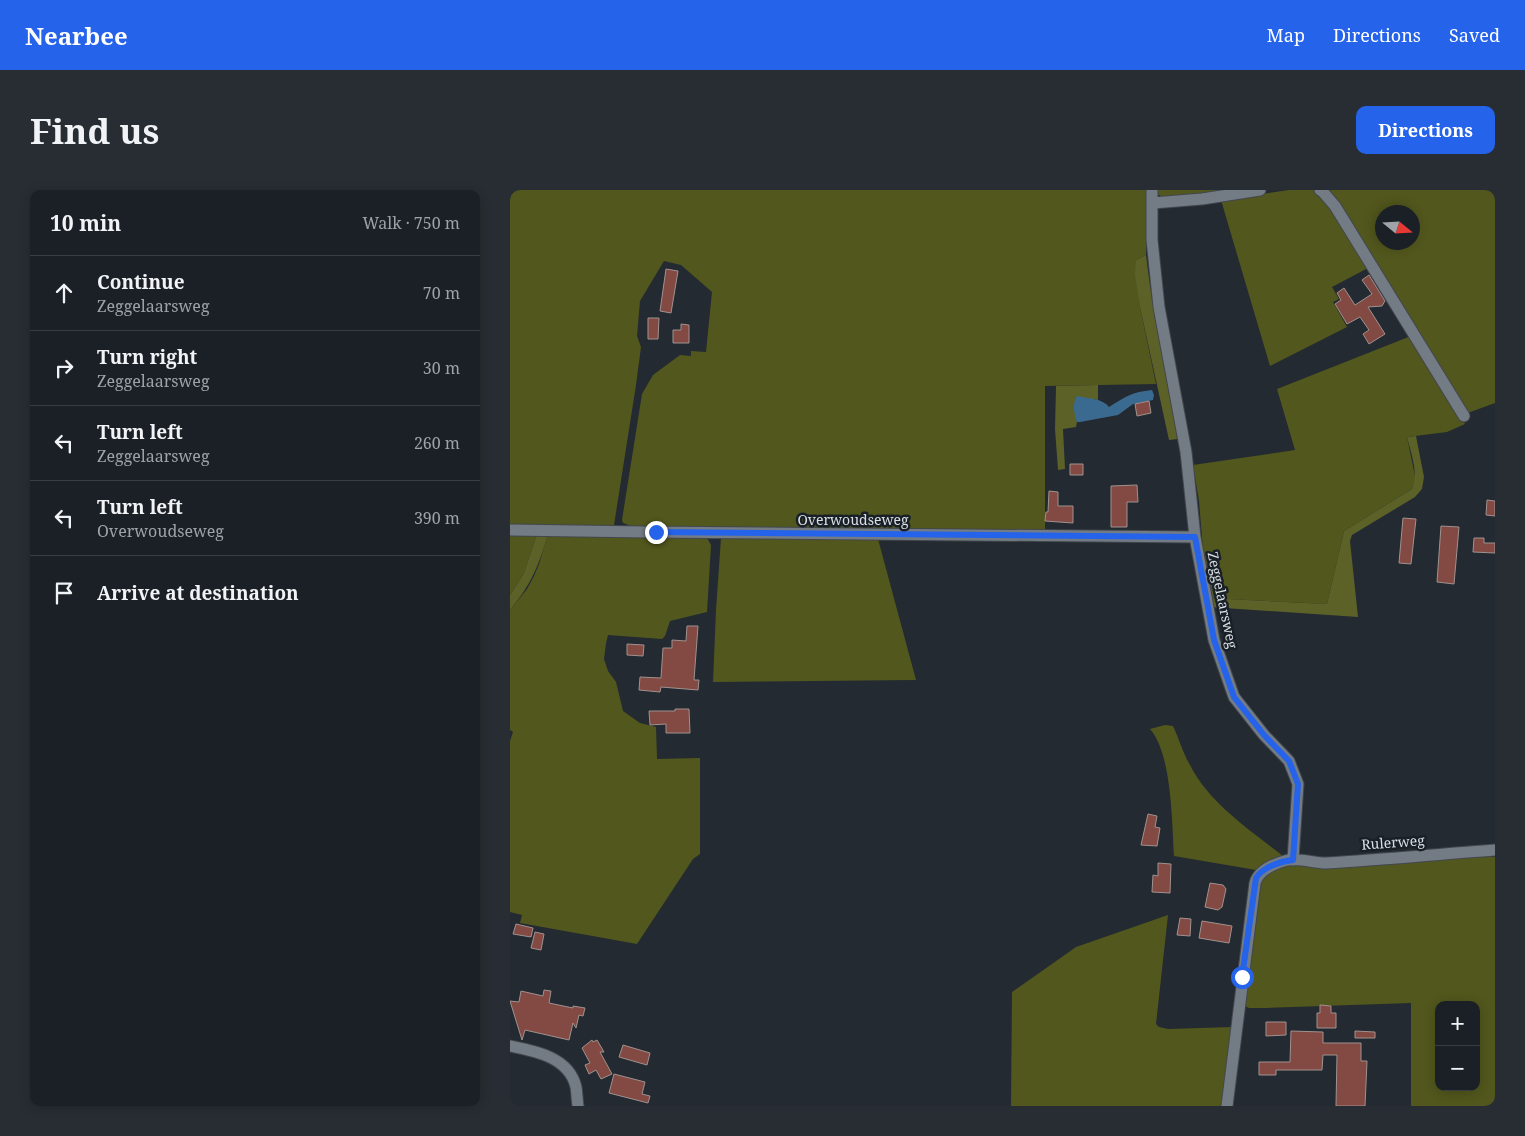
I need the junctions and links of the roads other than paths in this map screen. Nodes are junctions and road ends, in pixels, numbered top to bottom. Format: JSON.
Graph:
{"nodes":[{"id":1,"x":1152,"y":190,"type":"edge"},
{"id":2,"x":1260,"y":190,"type":"edge"},
{"id":3,"x":1320,"y":190,"type":"edge"},
{"id":4,"x":1153,"y":203,"type":"junction"},
{"id":5,"x":1464,"y":416,"type":"dead end"},
{"id":6,"x":510,"y":530,"type":"edge"},
{"id":7,"x":1195,"y":537,"type":"junction"},
{"id":8,"x":1495,"y":850,"type":"edge"},
{"id":9,"x":1293,"y":860,"type":"junction"},
{"id":10,"x":510,"y":1046,"type":"edge"},
{"id":11,"x":578,"y":1106,"type":"edge"},
{"id":12,"x":1227,"y":1106,"type":"edge"}],
"edges":[{"from":1,"to":4,"type":"street","name":"Zeggelaarsweg"},
{"from":2,"to":4,"type":"street"},
{"from":3,"to":5,"type":"street"},
{"from":4,"to":7,"type":"street","name":"Zeggelaarsweg"},
{"from":6,"to":7,"type":"street","name":"Overwoudseweg"},
{"from":7,"to":9,"type":"street","name":"Zeggelaarsweg"},
{"from":8,"to":9,"type":"street","name":"Rulerweg"},
{"from":9,"to":12,"type":"street"},
{"from":10,"to":11,"type":"street"}]}
